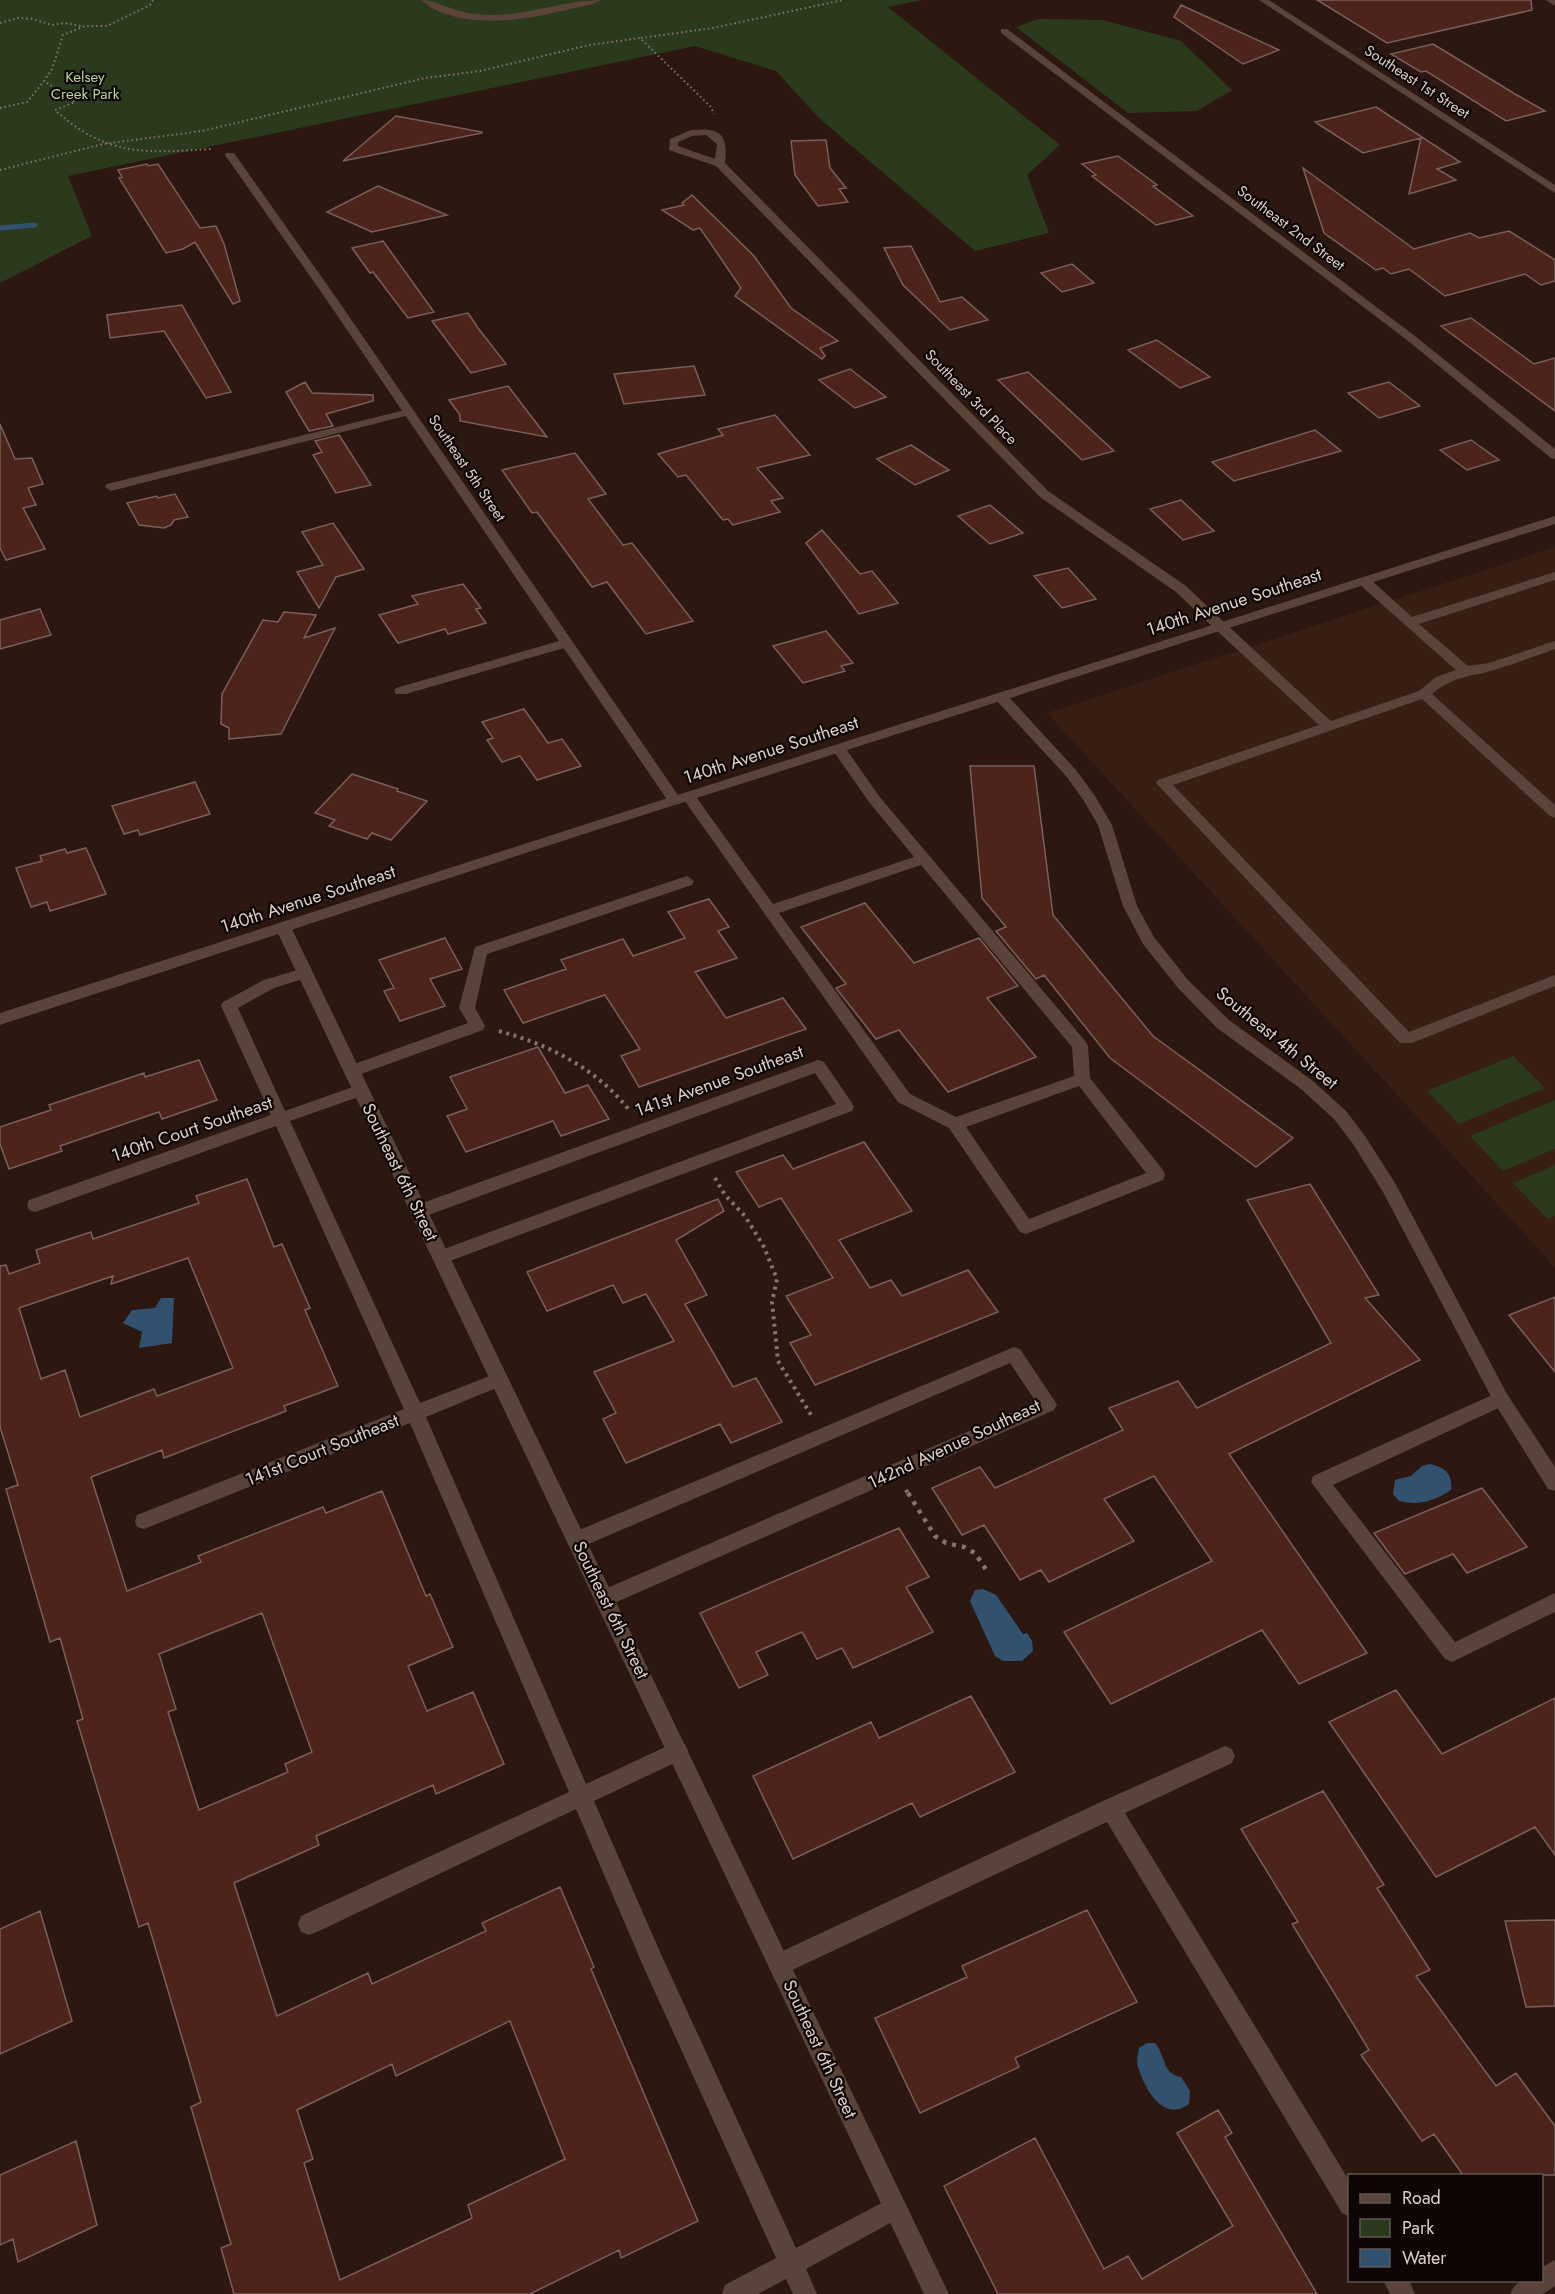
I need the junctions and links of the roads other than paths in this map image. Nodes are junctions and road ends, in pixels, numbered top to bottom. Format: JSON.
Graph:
{"nodes":[{"id":1,"x":425,"y":0,"type":"edge"},
{"id":2,"x":597,"y":0,"type":"edge"},
{"id":3,"x":1263,"y":0,"type":"edge"},
{"id":4,"x":1550,"y":0,"type":"edge"},
{"id":5,"x":1555,"y":3,"type":"edge"},
{"id":6,"x":1004,"y":31,"type":"dead end"},
{"id":7,"x":230,"y":155,"type":"road end"},
{"id":8,"x":720,"y":164,"type":"dead end"},
{"id":9,"x":1555,"y":190,"type":"edge"},
{"id":10,"x":409,"y":412,"type":"junction"},
{"id":11,"x":1555,"y":455,"type":"edge"},
{"id":12,"x":111,"y":487,"type":"dead end"},
{"id":13,"x":1555,"y":520,"type":"edge"},
{"id":14,"x":1555,"y":576,"type":"edge"},
{"id":15,"x":1364,"y":581,"type":"junction"},
{"id":16,"x":1411,"y":622,"type":"junction"},
{"id":17,"x":1221,"y":627,"type":"junction"},
{"id":18,"x":566,"y":643,"type":"junction"},
{"id":19,"x":1555,"y":645,"type":"edge"},
{"id":20,"x":1465,"y":671,"type":"junction"},
{"id":21,"x":401,"y":691,"type":"dead end"},
{"id":22,"x":1424,"y":694,"type":"junction"},
{"id":23,"x":1001,"y":697,"type":"junction"},
{"id":24,"x":1328,"y":726,"type":"junction"},
{"id":25,"x":840,"y":749,"type":"junction"},
{"id":26,"x":682,"y":799,"type":"junction"},
{"id":27,"x":1555,"y":813,"type":"edge"},
{"id":28,"x":922,"y":859,"type":"junction"},
{"id":29,"x":687,"y":881,"type":"dead end"},
{"id":30,"x":770,"y":911,"type":"junction"},
{"id":31,"x":283,"y":927,"type":"junction"},
{"id":32,"x":304,"y":973,"type":"junction"},
{"id":33,"x":1555,"y":980,"type":"edge"},
{"id":34,"x":0,"y":1019,"type":"edge"},
{"id":35,"x":352,"y":1071,"type":"junction"},
{"id":36,"x":1082,"y":1079,"type":"junction"},
{"id":37,"x":361,"y":1090,"type":"junction"},
{"id":38,"x":281,"y":1119,"type":"junction"},
{"id":39,"x":955,"y":1124,"type":"junction"},
{"id":40,"x":35,"y":1205,"type":"dead end"},
{"id":41,"x":420,"y":1211,"type":"junction"},
{"id":42,"x":442,"y":1257,"type":"junction"},
{"id":43,"x":500,"y":1379,"type":"junction"},
{"id":44,"x":1501,"y":1398,"type":"junction"},
{"id":45,"x":415,"y":1413,"type":"junction"},
{"id":46,"x":1555,"y":1483,"type":"edge"},
{"id":47,"x":144,"y":1521,"type":"dead end"},
{"id":48,"x":577,"y":1540,"type":"junction"},
{"id":49,"x":605,"y":1598,"type":"junction"},
{"id":50,"x":1555,"y":1602,"type":"edge"},
{"id":51,"x":678,"y":1751,"type":"junction"},
{"id":52,"x":1225,"y":1756,"type":"dead end"},
{"id":53,"x":582,"y":1798,"type":"junction"},
{"id":54,"x":1110,"y":1808,"type":"junction"},
{"id":55,"x":309,"y":1924,"type":"dead end"},
{"id":56,"x":780,"y":1964,"type":"junction"},
{"id":57,"x":1348,"y":2202,"type":"edge"},
{"id":58,"x":896,"y":2208,"type":"junction"},
{"id":59,"x":791,"y":2263,"type":"junction"},
{"id":60,"x":1540,"y":2282,"type":"edge"},
{"id":61,"x":734,"y":2294,"type":"edge"},
{"id":62,"x":805,"y":2294,"type":"edge"},
{"id":63,"x":937,"y":2294,"type":"edge"},
{"id":64,"x":1522,"y":2294,"type":"edge"}],
"edges":[{"from":1,"to":2,"type":"street"},
{"from":3,"to":9,"type":"street","name":"Southeast 1st Street"},
{"from":4,"to":5,"type":"street"},
{"from":6,"to":11,"type":"street","name":"Southeast 2nd Street"},
{"from":7,"to":10,"type":"street","name":"Southeast 5th Street"},
{"from":8,"to":17,"type":"street","name":"Southeast 3rd Place"},
{"from":10,"to":12,"type":"street"},
{"from":10,"to":18,"type":"street","name":"Southeast 5th Street"},
{"from":13,"to":15,"type":"street","name":"140th Avenue Southeast"},
{"from":14,"to":16,"type":"street"},
{"from":15,"to":16,"type":"street"},
{"from":15,"to":17,"type":"street","name":"140th Avenue Southeast"},
{"from":16,"to":20,"type":"street"},
{"from":17,"to":23,"type":"street","name":"140th Avenue Southeast"},
{"from":17,"to":24,"type":"street","name":"Southeast 3rd Place"},
{"from":18,"to":21,"type":"street"},
{"from":18,"to":26,"type":"street","name":"Southeast 5th Street"},
{"from":19,"to":20,"type":"street"},
{"from":20,"to":22,"type":"street"},
{"from":22,"to":24,"type":"street"},
{"from":22,"to":27,"type":"street"},
{"from":23,"to":25,"type":"street","name":"140th Avenue Southeast"},
{"from":23,"to":44,"type":"street","name":"Southeast 4th Street"},
{"from":24,"to":33,"type":"street"},
{"from":25,"to":26,"type":"street","name":"140th Avenue Southeast"},
{"from":25,"to":28,"type":"street"},
{"from":26,"to":30,"type":"street","name":"Southeast 5th Street"},
{"from":26,"to":31,"type":"street","name":"140th Avenue Southeast"},
{"from":28,"to":30,"type":"street"},
{"from":28,"to":36,"type":"street"},
{"from":29,"to":35,"type":"street"},
{"from":30,"to":39,"type":"street","name":"Southeast 5th Street"},
{"from":31,"to":32,"type":"street","name":"Southeast 6th Street"},
{"from":31,"to":34,"type":"street","name":"140th Avenue Southeast"},
{"from":32,"to":35,"type":"street","name":"Southeast 6th Street"},
{"from":32,"to":38,"type":"street"},
{"from":35,"to":37,"type":"street","name":"Southeast 6th Street"},
{"from":36,"to":39,"type":"street"},
{"from":36,"to":39,"type":"street"},
{"from":37,"to":38,"type":"street","name":"140th Court Southeast"},
{"from":37,"to":41,"type":"street","name":"Southeast 6th Street"},
{"from":38,"to":40,"type":"street","name":"140th Court Southeast"},
{"from":38,"to":45,"type":"street"},
{"from":41,"to":42,"type":"street","name":"Southeast 6th Street"},
{"from":41,"to":42,"type":"street","name":"141st Avenue Southeast"},
{"from":42,"to":43,"type":"street","name":"Southeast 6th Street"},
{"from":43,"to":45,"type":"street","name":"141st Court Southeast"},
{"from":43,"to":48,"type":"street","name":"Southeast 6th Street"},
{"from":44,"to":46,"type":"street","name":"Southeast 4th Street"},
{"from":44,"to":50,"type":"street"},
{"from":45,"to":47,"type":"street","name":"141st Court Southeast"},
{"from":45,"to":53,"type":"street"},
{"from":48,"to":49,"type":"street","name":"Southeast 6th Street"},
{"from":48,"to":49,"type":"street","name":"142nd Avenue Southeast"},
{"from":49,"to":51,"type":"street","name":"Southeast 6th Street"},
{"from":51,"to":53,"type":"street"},
{"from":51,"to":56,"type":"street","name":"Southeast 6th Street"},
{"from":52,"to":54,"type":"street"},
{"from":53,"to":55,"type":"street"},
{"from":53,"to":59,"type":"street"},
{"from":54,"to":56,"type":"street"},
{"from":54,"to":57,"type":"street"},
{"from":56,"to":58,"type":"street","name":"Southeast 6th Street"},
{"from":58,"to":59,"type":"street"},
{"from":58,"to":63,"type":"street","name":"Southeast 6th Street"},
{"from":59,"to":61,"type":"street"},
{"from":59,"to":62,"type":"street"},
{"from":60,"to":64,"type":"street"}]}
